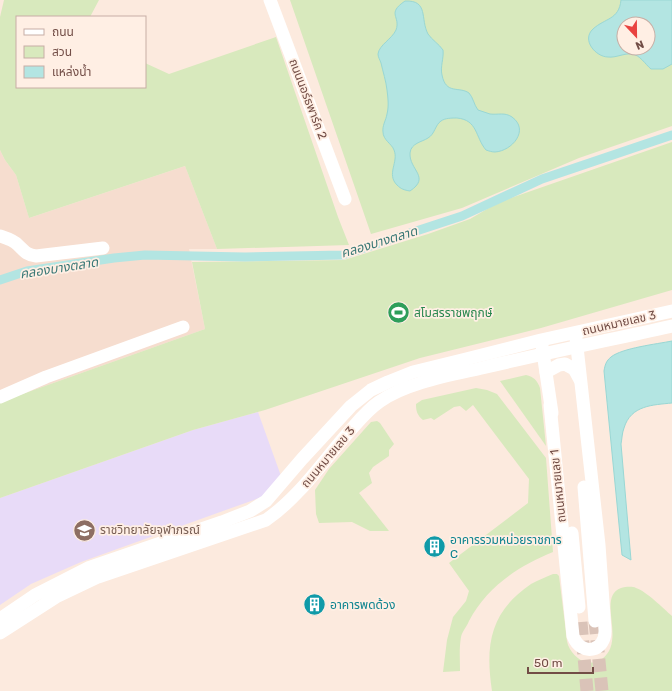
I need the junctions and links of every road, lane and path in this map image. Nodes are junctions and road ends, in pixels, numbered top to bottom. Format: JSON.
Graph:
{"nodes":[{"id":1,"x":270,"y":0,"type":"edge"},
{"id":2,"x":345,"y":198,"type":"dead end"},
{"id":3,"x":0,"y":236,"type":"edge"},
{"id":4,"x":103,"y":248,"type":"dead end"},
{"id":5,"x":672,"y":311,"type":"edge"},
{"id":6,"x":672,"y":326,"type":"edge"},
{"id":7,"x":183,"y":327,"type":"dead end"},
{"id":8,"x":575,"y":333,"type":"junction"},
{"id":9,"x":541,"y":340,"type":"junction"},
{"id":10,"x":577,"y":346,"type":"junction"},
{"id":11,"x":543,"y":353,"type":"junction"},
{"id":12,"x":546,"y":372,"type":"junction"},
{"id":13,"x":581,"y":383,"type":"junction"},
{"id":14,"x":0,"y":397,"type":"edge"},
{"id":15,"x":583,"y":401,"type":"junction"},
{"id":16,"x":550,"y":405,"type":"junction"},
{"id":17,"x":0,"y":619,"type":"edge"},
{"id":18,"x":595,"y":621,"type":"tunnel mouth"},
{"id":19,"x":581,"y":622,"type":"tunnel mouth"},
{"id":20,"x":0,"y":633,"type":"edge"}],
"edges":[{"from":1,"to":2,"type":"street","name":"ถนนนอร์ธพาร์ค 2"},
{"from":3,"to":4,"type":"street"},
{"from":5,"to":8,"type":"street","name":"ถนนหมายเลข 3"},
{"from":6,"to":10,"type":"street","name":"ถนนหมายเลข 3"},
{"from":7,"to":14,"type":"street"},
{"from":8,"to":9,"type":"street","name":"ถนนหมายเลข 3"},
{"from":8,"to":10,"type":"street","name":"ถนนหมายเลข 1"},
{"from":9,"to":11,"type":"street","name":"ถนนหมายเลข 1"},
{"from":9,"to":17,"type":"street","name":"ถนนหมายเลข 3"},
{"from":10,"to":11,"type":"street","name":"ถนนหมายเลข 3"},
{"from":10,"to":13,"type":"street","name":"ถนนหมายเลข 1"},
{"from":11,"to":12,"type":"street","name":"ถนนหมายเลข 1"},
{"from":11,"to":20,"type":"street","name":"ถนนหมายเลข 3"},
{"from":12,"to":13,"type":"street"},
{"from":12,"to":16,"type":"street","name":"ถนนหมายเลข 1"},
{"from":13,"to":15,"type":"street","name":"ถนนหมายเลข 1"},
{"from":15,"to":16,"type":"street","name":"ถนนหมายเลข 1"},
{"from":15,"to":18,"type":"street","name":"ถนนหมายเลข 1"},
{"from":16,"to":19,"type":"street","name":"ถนนหมายเลข 1"}]}
